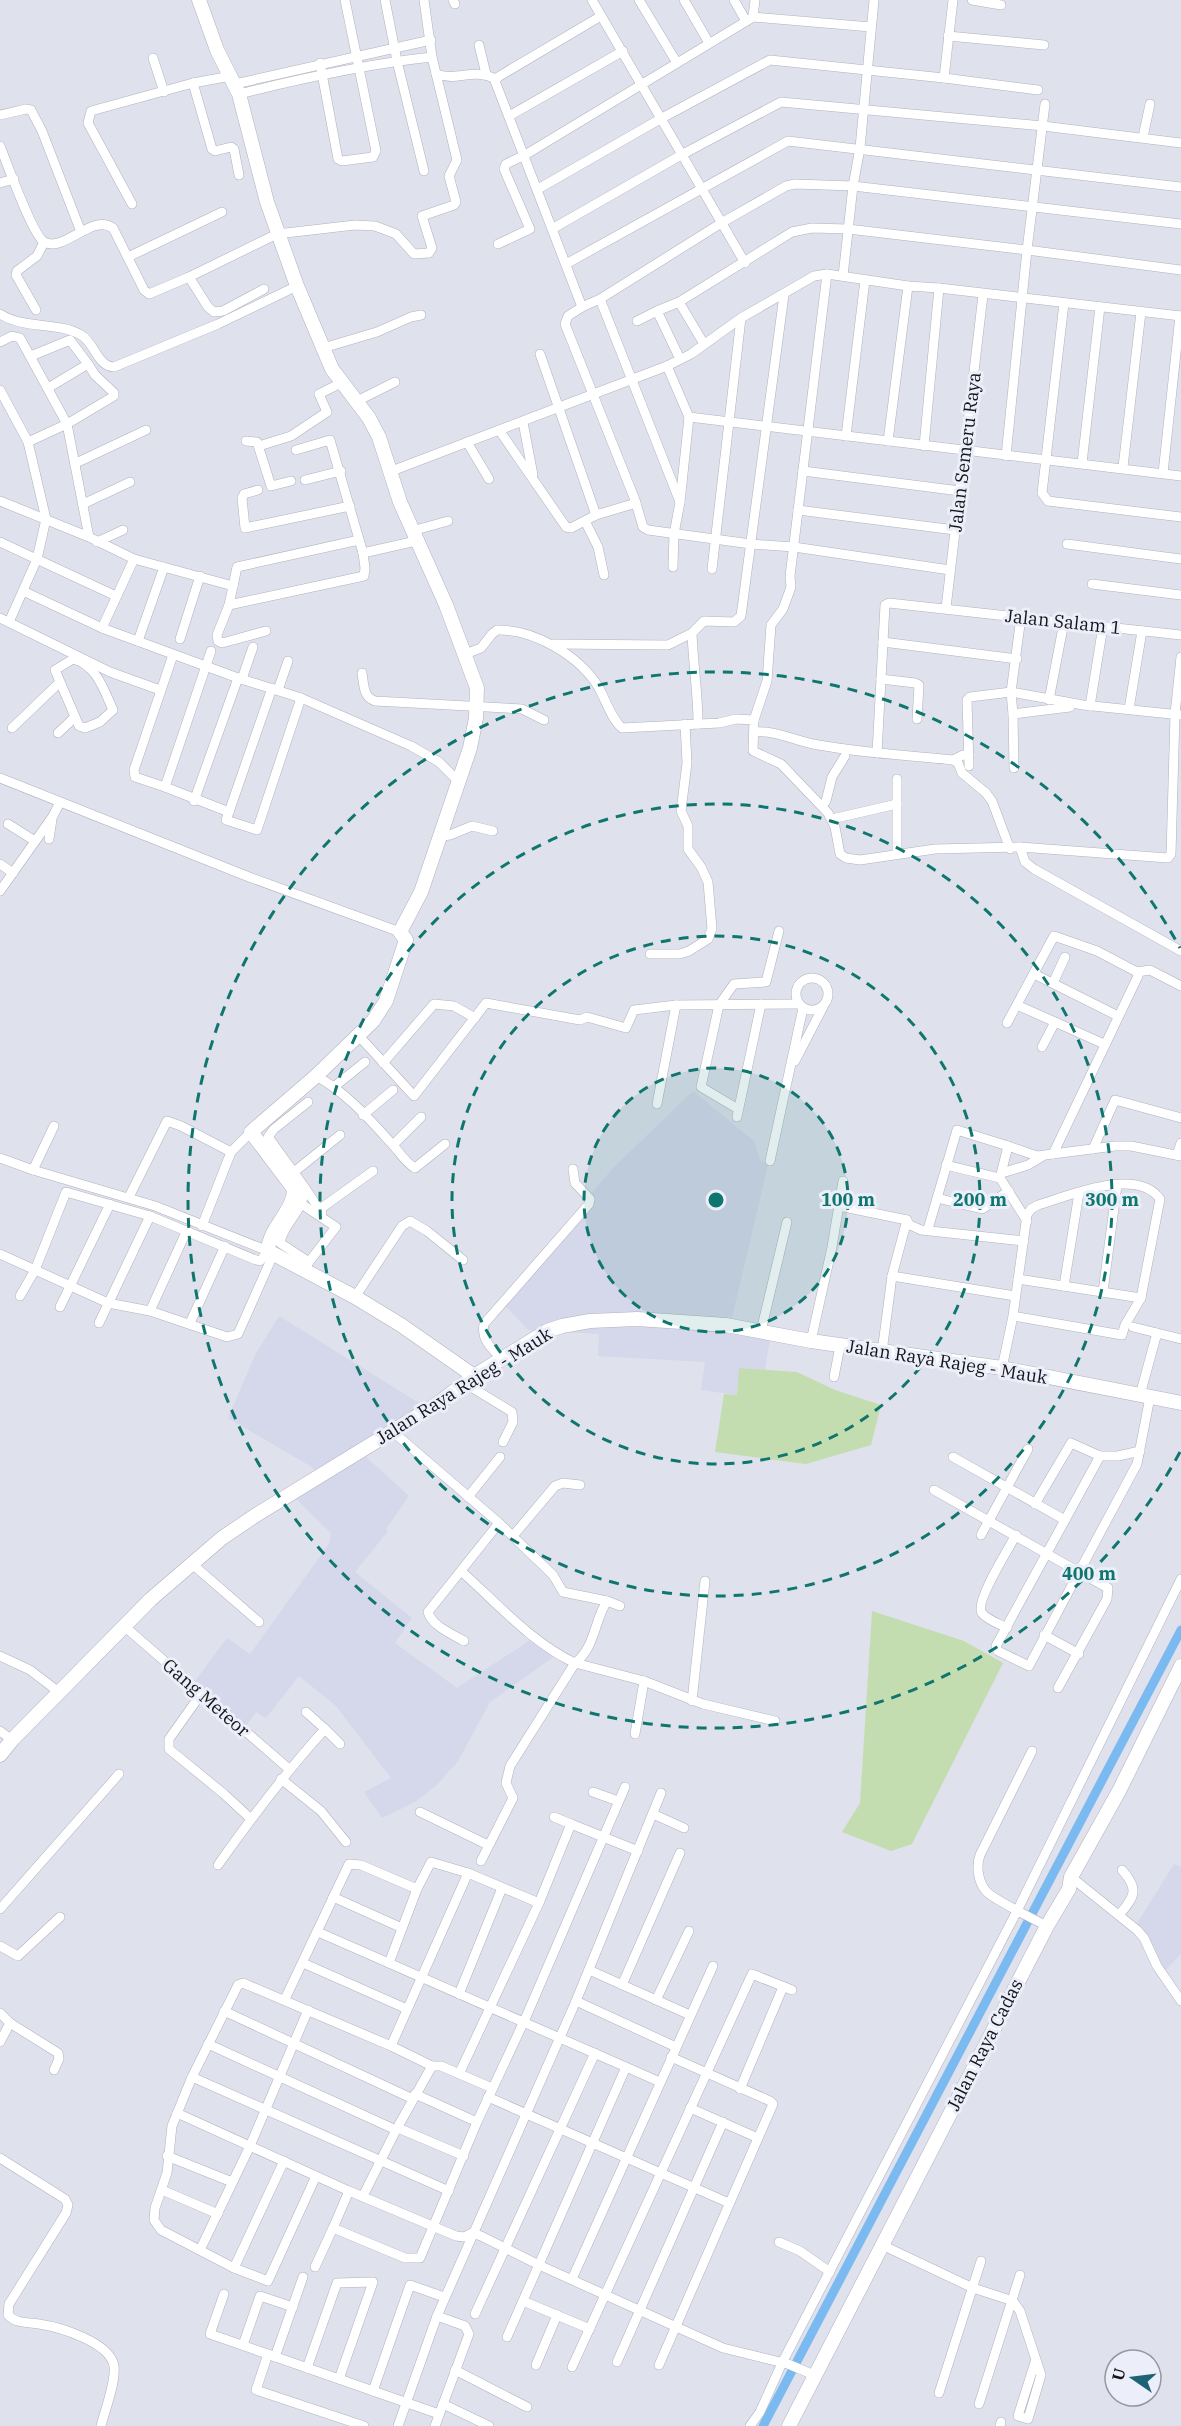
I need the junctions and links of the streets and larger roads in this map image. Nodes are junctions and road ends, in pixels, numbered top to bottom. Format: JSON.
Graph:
{"nodes":[{"id":1,"x":199,"y":0,"type":"edge"},
{"id":2,"x":345,"y":0,"type":"edge"},
{"id":3,"x":385,"y":0,"type":"edge"},
{"id":4,"x":424,"y":0,"type":"edge"},
{"id":5,"x":592,"y":0,"type":"edge"},
{"id":6,"x":639,"y":0,"type":"edge"},
{"id":7,"x":684,"y":0,"type":"edge"},
{"id":8,"x":734,"y":0,"type":"edge"},
{"id":9,"x":755,"y":0,"type":"edge"},
{"id":10,"x":874,"y":0,"type":"edge"},
{"id":11,"x":952,"y":0,"type":"edge"},
{"id":12,"x":972,"y":0,"type":"edge"},
{"id":13,"x":1001,"y":5,"type":"dead end"},
{"id":14,"x":601,"y":16,"type":"junction"},
{"id":15,"x":749,"y":19,"type":"junction"},
{"id":16,"x":871,"y":27,"type":"junction"},
{"id":17,"x":948,"y":36,"type":"junction"},
{"id":18,"x":430,"y":40,"type":"junction"},
{"id":19,"x":709,"y":43,"type":"junction"},
{"id":20,"x":479,"y":45,"type":"dead end"},
{"id":21,"x":1044,"y":45,"type":"dead end"},
{"id":22,"x":394,"y":47,"type":"junction"},
{"id":23,"x":623,"y":51,"type":"junction"},
{"id":24,"x":356,"y":56,"type":"junction"},
{"id":25,"x":432,"y":57,"type":"junction"},
{"id":26,"x":153,"y":58,"type":"dead end"},
{"id":27,"x":397,"y":61,"type":"junction"},
{"id":28,"x":320,"y":63,"type":"junction"},
{"id":29,"x":677,"y":63,"type":"junction"},
{"id":30,"x":358,"y":68,"type":"junction"},
{"id":31,"x":866,"y":69,"type":"junction"},
{"id":32,"x":322,"y":74,"type":"junction"},
{"id":33,"x":436,"y":74,"type":"junction"},
{"id":34,"x":486,"y":74,"type":"junction"},
{"id":35,"x":944,"y":78,"type":"junction"},
{"id":36,"x":496,"y":79,"type":"junction"},
{"id":37,"x":193,"y":83,"type":"junction"},
{"id":38,"x":642,"y":84,"type":"junction"},
{"id":39,"x":235,"y":85,"type":"junction"},
{"id":40,"x":1038,"y":90,"type":"dead end"},
{"id":41,"x":164,"y":92,"type":"junction"},
{"id":42,"x":1045,"y":104,"type":"dead end"},
{"id":43,"x":1150,"y":104,"type":"dead end"},
{"id":44,"x":863,"y":110,"type":"junction"},
{"id":45,"x":0,"y":115,"type":"edge"},
{"id":46,"x":509,"y":116,"type":"junction"},
{"id":47,"x":662,"y":118,"type":"junction"},
{"id":48,"x":1043,"y":126,"type":"junction"},
{"id":49,"x":1143,"y":137,"type":"junction"},
{"id":50,"x":1181,"y":143,"type":"edge"},
{"id":51,"x":0,"y":146,"type":"edge"},
{"id":52,"x":860,"y":148,"type":"junction"},
{"id":53,"x":683,"y":154,"type":"junction"},
{"id":54,"x":525,"y":155,"type":"junction"},
{"id":55,"x":1037,"y":170,"type":"junction"},
{"id":56,"x":424,"y":171,"type":"dead end"},
{"id":57,"x":239,"y":175,"type":"dead end"},
{"id":58,"x":14,"y":179,"type":"junction"},
{"id":59,"x":0,"y":183,"type":"edge"},
{"id":60,"x":853,"y":186,"type":"junction"},
{"id":61,"x":1181,"y":187,"type":"edge"},
{"id":62,"x":702,"y":188,"type":"junction"},
{"id":63,"x":538,"y":189,"type":"junction"},
{"id":64,"x":132,"y":204,"type":"dead end"},
{"id":65,"x":1032,"y":208,"type":"junction"},
{"id":66,"x":222,"y":212,"type":"dead end"},
{"id":67,"x":723,"y":222,"type":"junction"},
{"id":68,"x":1181,"y":224,"type":"edge"},
{"id":69,"x":552,"y":229,"type":"junction"},
{"id":70,"x":848,"y":229,"type":"junction"},
{"id":71,"x":81,"y":232,"type":"junction"},
{"id":72,"x":277,"y":234,"type":"junction"},
{"id":73,"x":45,"y":242,"type":"junction"},
{"id":74,"x":498,"y":244,"type":"dead end"},
{"id":75,"x":1027,"y":250,"type":"junction"},
{"id":76,"x":128,"y":257,"type":"junction"},
{"id":77,"x":745,"y":262,"type":"junction"},
{"id":78,"x":566,"y":264,"type":"junction"},
{"id":79,"x":1181,"y":270,"type":"edge"},
{"id":80,"x":827,"y":274,"type":"junction"},
{"id":81,"x":843,"y":276,"type":"junction"},
{"id":82,"x":189,"y":277,"type":"junction"},
{"id":83,"x":865,"y":280,"type":"junction"},
{"id":84,"x":297,"y":286,"type":"junction"},
{"id":85,"x":908,"y":286,"type":"junction"},
{"id":86,"x":939,"y":288,"type":"junction"},
{"id":87,"x":264,"y":289,"type":"dead end"},
{"id":88,"x":983,"y":294,"type":"junction"},
{"id":89,"x":784,"y":295,"type":"junction"},
{"id":90,"x":1023,"y":298,"type":"junction"},
{"id":91,"x":600,"y":299,"type":"junction"},
{"id":92,"x":679,"y":302,"type":"junction"},
{"id":93,"x":1064,"y":303,"type":"junction"},
{"id":94,"x":582,"y":307,"type":"junction"},
{"id":95,"x":1100,"y":307,"type":"junction"},
{"id":96,"x":36,"y":310,"type":"dead end"},
{"id":97,"x":657,"y":311,"type":"junction"},
{"id":98,"x":1142,"y":312,"type":"junction"},
{"id":99,"x":0,"y":314,"type":"edge"},
{"id":100,"x":421,"y":315,"type":"dead end"},
{"id":101,"x":1181,"y":316,"type":"edge"},
{"id":102,"x":741,"y":318,"type":"junction"},
{"id":103,"x":637,"y":321,"type":"dead end"},
{"id":104,"x":0,"y":342,"type":"edge"},
{"id":105,"x":704,"y":344,"type":"junction"},
{"id":106,"x":323,"y":348,"type":"junction"},
{"id":107,"x":540,"y":354,"type":"dead end"},
{"id":108,"x":31,"y":356,"type":"junction"},
{"id":109,"x":680,"y":359,"type":"junction"},
{"id":110,"x":88,"y":364,"type":"junction"},
{"id":111,"x":667,"y":366,"type":"junction"},
{"id":112,"x":632,"y":380,"type":"junction"},
{"id":113,"x":395,"y":382,"type":"dead end"},
{"id":114,"x":341,"y":383,"type":"junction"},
{"id":115,"x":48,"y":388,"type":"junction"},
{"id":116,"x":0,"y":390,"type":"edge"},
{"id":117,"x":594,"y":394,"type":"junction"},
{"id":118,"x":355,"y":402,"type":"junction"},
{"id":119,"x":558,"y":407,"type":"junction"},
{"id":120,"x":689,"y":417,"type":"junction"},
{"id":121,"x":523,"y":422,"type":"junction"},
{"id":122,"x":729,"y":422,"type":"junction"},
{"id":123,"x":67,"y":424,"type":"junction"},
{"id":124,"x":766,"y":427,"type":"junction"},
{"id":125,"x":146,"y":429,"type":"dead end"},
{"id":126,"x":499,"y":430,"type":"junction"},
{"id":127,"x":807,"y":432,"type":"junction"},
{"id":128,"x":846,"y":436,"type":"junction"},
{"id":129,"x":246,"y":441,"type":"dead end"},
{"id":130,"x":888,"y":441,"type":"junction"},
{"id":131,"x":28,"y":442,"type":"junction"},
{"id":132,"x":467,"y":442,"type":"junction"},
{"id":133,"x":259,"y":446,"type":"junction"},
{"id":134,"x":924,"y":446,"type":"junction"},
{"id":135,"x":296,"y":450,"type":"dead end"},
{"id":136,"x":965,"y":451,"type":"junction"},
{"id":137,"x":1006,"y":456,"type":"junction"},
{"id":138,"x":1045,"y":461,"type":"junction"},
{"id":139,"x":76,"y":463,"type":"junction"},
{"id":140,"x":1082,"y":463,"type":"junction"},
{"id":141,"x":1123,"y":467,"type":"junction"},
{"id":142,"x":341,"y":471,"type":"junction"},
{"id":143,"x":803,"y":471,"type":"junction"},
{"id":144,"x":389,"y":472,"type":"junction"},
{"id":145,"x":1163,"y":473,"type":"junction"},
{"id":146,"x":1181,"y":476,"type":"edge"},
{"id":147,"x":489,"y":479,"type":"dead end"},
{"id":148,"x":534,"y":479,"type":"junction"},
{"id":149,"x":305,"y":480,"type":"dead end"},
{"id":150,"x":291,"y":481,"type":"dead end"},
{"id":151,"x":130,"y":482,"type":"dead end"},
{"id":152,"x":258,"y":490,"type":"dead end"},
{"id":153,"x":960,"y":491,"type":"junction"},
{"id":154,"x":0,"y":501,"type":"edge"},
{"id":155,"x":680,"y":502,"type":"junction"},
{"id":156,"x":636,"y":503,"type":"junction"},
{"id":157,"x":83,"y":504,"type":"junction"},
{"id":158,"x":350,"y":506,"type":"junction"},
{"id":159,"x":798,"y":510,"type":"junction"},
{"id":160,"x":596,"y":515,"type":"junction"},
{"id":161,"x":1181,"y":517,"type":"edge"},
{"id":162,"x":46,"y":519,"type":"junction"},
{"id":163,"x":448,"y":521,"type":"dead end"},
{"id":164,"x":585,"y":521,"type":"junction"},
{"id":165,"x":123,"y":530,"type":"dead end"},
{"id":166,"x":955,"y":530,"type":"junction"},
{"id":167,"x":674,"y":534,"type":"junction"},
{"id":168,"x":414,"y":536,"type":"junction"},
{"id":169,"x":93,"y":540,"type":"junction"},
{"id":170,"x":359,"y":540,"type":"junction"},
{"id":171,"x":714,"y":540,"type":"junction"},
{"id":172,"x":0,"y":542,"type":"edge"},
{"id":173,"x":752,"y":544,"type":"junction"},
{"id":174,"x":1067,"y":544,"type":"dead end"},
{"id":175,"x":794,"y":547,"type":"junction"},
{"id":176,"x":363,"y":553,"type":"junction"},
{"id":177,"x":134,"y":559,"type":"junction"},
{"id":178,"x":1181,"y":559,"type":"edge"},
{"id":179,"x":37,"y":560,"type":"junction"},
{"id":180,"x":164,"y":567,"type":"junction"},
{"id":181,"x":673,"y":567,"type":"dead end"},
{"id":182,"x":712,"y":569,"type":"dead end"},
{"id":183,"x":950,"y":570,"type":"junction"},
{"id":184,"x":200,"y":576,"type":"junction"},
{"id":185,"x":604,"y":576,"type":"dead end"},
{"id":186,"x":1092,"y":584,"type":"dead end"},
{"id":187,"x":233,"y":585,"type":"junction"},
{"id":188,"x":23,"y":591,"type":"junction"},
{"id":189,"x":1181,"y":595,"type":"edge"},
{"id":190,"x":116,"y":596,"type":"junction"},
{"id":191,"x":229,"y":605,"type":"junction"},
{"id":192,"x":946,"y":608,"type":"junction"},
{"id":193,"x":1021,"y":617,"type":"junction"},
{"id":194,"x":4,"y":620,"type":"edge"},
{"id":195,"x":1064,"y":622,"type":"junction"},
{"id":196,"x":1103,"y":626,"type":"junction"},
{"id":197,"x":102,"y":628,"type":"junction"},
{"id":198,"x":266,"y":631,"type":"dead end"},
{"id":199,"x":1142,"y":631,"type":"junction"},
{"id":200,"x":692,"y":633,"type":"junction"},
{"id":201,"x":1181,"y":635,"type":"edge"},
{"id":202,"x":180,"y":639,"type":"dead end"},
{"id":203,"x":138,"y":641,"type":"junction"},
{"id":204,"x":883,"y":642,"type":"junction"},
{"id":205,"x":553,"y":644,"type":"junction"},
{"id":206,"x":253,"y":647,"type":"dead end"},
{"id":207,"x":211,"y":651,"type":"dead end"},
{"id":208,"x":465,"y":654,"type":"junction"},
{"id":209,"x":173,"y":655,"type":"junction"},
{"id":210,"x":74,"y":657,"type":"junction"},
{"id":211,"x":1181,"y":657,"type":"edge"},
{"id":212,"x":1017,"y":658,"type":"junction"},
{"id":213,"x":288,"y":661,"type":"dead end"},
{"id":214,"x":206,"y":666,"type":"junction"},
{"id":215,"x":362,"y":673,"type":"dead end"},
{"id":216,"x":240,"y":679,"type":"junction"},
{"id":217,"x":881,"y":679,"type":"junction"},
{"id":218,"x":59,"y":683,"type":"junction"},
{"id":219,"x":275,"y":689,"type":"junction"},
{"id":220,"x":160,"y":690,"type":"junction"},
{"id":221,"x":1011,"y":692,"type":"junction"},
{"id":222,"x":301,"y":698,"type":"junction"},
{"id":223,"x":1049,"y":700,"type":"junction"},
{"id":224,"x":1086,"y":706,"type":"junction"},
{"id":225,"x":477,"y":707,"type":"junction"},
{"id":226,"x":1129,"y":709,"type":"junction"},
{"id":227,"x":1013,"y":714,"type":"junction"},
{"id":228,"x":1178,"y":714,"type":"edge"},
{"id":229,"x":75,"y":717,"type":"junction"},
{"id":230,"x":917,"y":719,"type":"dead end"},
{"id":231,"x":544,"y":720,"type":"dead end"},
{"id":232,"x":754,"y":720,"type":"junction"},
{"id":233,"x":685,"y":724,"type":"junction"},
{"id":234,"x":698,"y":724,"type":"junction"},
{"id":235,"x":12,"y":728,"type":"dead end"},
{"id":236,"x":754,"y":732,"type":"junction"},
{"id":237,"x":58,"y":733,"type":"dead end"},
{"id":238,"x":878,"y":753,"type":"junction"},
{"id":239,"x":969,"y":755,"type":"junction"},
{"id":240,"x":845,"y":756,"type":"dead end"},
{"id":241,"x":953,"y":760,"type":"junction"},
{"id":242,"x":969,"y":766,"type":"dead end"},
{"id":243,"x":1014,"y":768,"type":"dead end"},
{"id":244,"x":0,"y":778,"type":"edge"},
{"id":245,"x":897,"y":779,"type":"dead end"},
{"id":246,"x":458,"y":782,"type":"junction"},
{"id":247,"x":165,"y":787,"type":"junction"},
{"id":248,"x":194,"y":801,"type":"junction"},
{"id":249,"x":60,"y":802,"type":"junction"},
{"id":250,"x":897,"y":804,"type":"junction"},
{"id":251,"x":1177,"y":805,"type":"edge"},
{"id":252,"x":822,"y":806,"type":"junction"},
{"id":253,"x":229,"y":812,"type":"junction"},
{"id":254,"x":53,"y":816,"type":"junction"},
{"id":255,"x":832,"y":819,"type":"junction"},
{"id":256,"x":8,"y":824,"type":"dead end"},
{"id":257,"x":493,"y":831,"type":"dead end"},
{"id":258,"x":442,"y":836,"type":"junction"},
{"id":259,"x":49,"y":839,"type":"dead end"},
{"id":260,"x":35,"y":841,"type":"junction"},
{"id":261,"x":1020,"y":847,"type":"junction"},
{"id":262,"x":1010,"y":849,"type":"junction"},
{"id":263,"x":897,"y":853,"type":"junction"},
{"id":264,"x":0,"y":864,"type":"edge"},
{"id":265,"x":13,"y":873,"type":"junction"},
{"id":266,"x":0,"y":891,"type":"edge"},
{"id":267,"x":779,"y":931,"type":"dead end"},
{"id":268,"x":403,"y":942,"type":"junction"},
{"id":269,"x":1181,"y":951,"type":"edge"},
{"id":270,"x":651,"y":954,"type":"dead end"},
{"id":271,"x":1065,"y":957,"type":"dead end"},
{"id":272,"x":1137,"y":972,"type":"junction"},
{"id":273,"x":1034,"y":974,"type":"junction"},
{"id":274,"x":1053,"y":983,"type":"junction"},
{"id":275,"x":1181,"y":986,"type":"edge"},
{"id":276,"x":761,"y":1004,"type":"junction"},
{"id":277,"x":676,"y":1005,"type":"junction"},
{"id":278,"x":719,"y":1005,"type":"junction"},
{"id":279,"x":1017,"y":1005,"type":"junction"},
{"id":280,"x":801,"y":1006,"type":"junction"},
{"id":281,"x":823,"y":1006,"type":"junction"},
{"id":282,"x":1118,"y":1016,"type":"junction"},
{"id":283,"x":475,"y":1018,"type":"junction"},
{"id":284,"x":1055,"y":1022,"type":"junction"},
{"id":285,"x":1007,"y":1023,"type":"dead end"},
{"id":286,"x":358,"y":1035,"type":"junction"},
{"id":287,"x":1104,"y":1044,"type":"junction"},
{"id":288,"x":1042,"y":1047,"type":"dead end"},
{"id":289,"x":365,"y":1062,"type":"dead end"},
{"id":290,"x":383,"y":1063,"type":"junction"},
{"id":291,"x":789,"y":1071,"type":"junction"},
{"id":292,"x":316,"y":1077,"type":"junction"},
{"id":293,"x":335,"y":1086,"type":"junction"},
{"id":294,"x":393,"y":1090,"type":"dead end"},
{"id":295,"x":308,"y":1102,"type":"dead end"},
{"id":296,"x":657,"y":1104,"type":"dead end"},
{"id":297,"x":363,"y":1115,"type":"junction"},
{"id":298,"x":421,"y":1117,"type":"dead end"},
{"id":299,"x":1181,"y":1119,"type":"edge"},
{"id":300,"x":54,"y":1126,"type":"dead end"},
{"id":301,"x":251,"y":1132,"type":"junction"},
{"id":302,"x":340,"y":1135,"type":"dead end"},
{"id":303,"x":1181,"y":1143,"type":"edge"},
{"id":304,"x":444,"y":1144,"type":"dead end"},
{"id":305,"x":393,"y":1145,"type":"junction"},
{"id":306,"x":1008,"y":1146,"type":"junction"},
{"id":307,"x":1094,"y":1149,"type":"junction"},
{"id":308,"x":231,"y":1152,"type":"junction"},
{"id":309,"x":1048,"y":1155,"type":"junction"},
{"id":310,"x":1179,"y":1156,"type":"edge"},
{"id":311,"x":0,"y":1158,"type":"edge"},
{"id":312,"x":770,"y":1161,"type":"dead end"},
{"id":313,"x":946,"y":1166,"type":"junction"},
{"id":314,"x":573,"y":1169,"type":"dead end"},
{"id":315,"x":33,"y":1170,"type":"junction"},
{"id":316,"x":373,"y":1171,"type":"dead end"},
{"id":317,"x":294,"y":1172,"type":"junction"},
{"id":318,"x":1001,"y":1175,"type":"junction"},
{"id":319,"x":843,"y":1181,"type":"dead end"},
{"id":320,"x":1116,"y":1185,"type":"junction"},
{"id":321,"x":305,"y":1188,"type":"junction"},
{"id":322,"x":1009,"y":1191,"type":"junction"},
{"id":323,"x":1079,"y":1193,"type":"junction"},
{"id":324,"x":129,"y":1197,"type":"junction"},
{"id":325,"x":937,"y":1198,"type":"junction"},
{"id":326,"x":110,"y":1204,"type":"junction"},
{"id":327,"x":303,"y":1204,"type":"junction"},
{"id":328,"x":839,"y":1206,"type":"junction"},
{"id":329,"x":322,"y":1214,"type":"junction"},
{"id":330,"x":150,"y":1216,"type":"junction"},
{"id":331,"x":907,"y":1220,"type":"junction"},
{"id":332,"x":1027,"y":1221,"type":"junction"},
{"id":333,"x":787,"y":1222,"type":"dead end"},
{"id":334,"x":202,"y":1226,"type":"junction"},
{"id":335,"x":928,"y":1229,"type":"junction"},
{"id":336,"x":187,"y":1230,"type":"junction"},
{"id":337,"x":1024,"y":1241,"type":"junction"},
{"id":338,"x":225,"y":1246,"type":"junction"},
{"id":339,"x":271,"y":1253,"type":"junction"},
{"id":340,"x":0,"y":1254,"type":"edge"},
{"id":341,"x":464,"y":1260,"type":"dead end"},
{"id":342,"x":306,"y":1266,"type":"junction"},
{"id":343,"x":34,"y":1270,"type":"junction"},
{"id":344,"x":892,"y":1276,"type":"junction"},
{"id":345,"x":1018,"y":1280,"type":"junction"},
{"id":346,"x":1064,"y":1286,"type":"junction"},
{"id":347,"x":71,"y":1287,"type":"junction"},
{"id":348,"x":1103,"y":1292,"type":"junction"},
{"id":349,"x":20,"y":1296,"type":"dead end"},
{"id":350,"x":1015,"y":1296,"type":"junction"},
{"id":351,"x":355,"y":1297,"type":"junction"},
{"id":352,"x":1141,"y":1298,"type":"junction"},
{"id":353,"x":108,"y":1303,"type":"junction"},
{"id":354,"x":60,"y":1307,"type":"dead end"},
{"id":355,"x":150,"y":1311,"type":"junction"},
{"id":356,"x":1012,"y":1316,"type":"junction"},
{"id":357,"x":99,"y":1323,"type":"dead end"},
{"id":358,"x":190,"y":1323,"type":"junction"},
{"id":359,"x":1133,"y":1327,"type":"dead end"},
{"id":360,"x":761,"y":1330,"type":"junction"},
{"id":361,"x":1157,"y":1333,"type":"junction"},
{"id":362,"x":1181,"y":1339,"type":"edge"},
{"id":363,"x":812,"y":1341,"type":"junction"},
{"id":364,"x":840,"y":1346,"type":"junction"},
{"id":365,"x":882,"y":1352,"type":"junction"},
{"id":366,"x":502,"y":1359,"type":"junction"},
{"id":367,"x":1002,"y":1368,"type":"junction"},
{"id":368,"x":834,"y":1377,"type":"dead end"},
{"id":369,"x":470,"y":1380,"type":"junction"},
{"id":370,"x":1145,"y":1396,"type":"junction"},
{"id":371,"x":1181,"y":1403,"type":"edge"},
{"id":372,"x":392,"y":1431,"type":"junction"},
{"id":373,"x":503,"y":1442,"type":"dead end"},
{"id":374,"x":1028,"y":1449,"type":"dead end"},
{"id":375,"x":1140,"y":1451,"type":"junction"},
{"id":376,"x":1100,"y":1456,"type":"junction"},
{"id":377,"x":500,"y":1457,"type":"dead end"},
{"id":378,"x":953,"y":1457,"type":"dead end"},
{"id":379,"x":580,"y":1485,"type":"dead end"},
{"id":380,"x":1008,"y":1486,"type":"junction"},
{"id":381,"x":934,"y":1490,"type":"dead end"},
{"id":382,"x":468,"y":1497,"type":"junction"},
{"id":383,"x":1035,"y":1504,"type":"junction"},
{"id":384,"x":989,"y":1519,"type":"junction"},
{"id":385,"x":1065,"y":1521,"type":"junction"},
{"id":386,"x":499,"y":1523,"type":"junction"},
{"id":387,"x":981,"y":1535,"type":"dead end"},
{"id":388,"x":1016,"y":1535,"type":"junction"},
{"id":389,"x":513,"y":1536,"type":"junction"},
{"id":390,"x":1046,"y":1553,"type":"junction"},
{"id":391,"x":191,"y":1563,"type":"junction"},
{"id":392,"x":462,"y":1572,"type":"junction"},
{"id":393,"x":1079,"y":1572,"type":"junction"},
{"id":394,"x":1181,"y":1579,"type":"edge"},
{"id":395,"x":705,"y":1581,"type":"dead end"},
{"id":396,"x":607,"y":1601,"type":"junction"},
{"id":397,"x":620,"y":1606,"type":"dead end"},
{"id":398,"x":259,"y":1622,"type":"dead end"},
{"id":399,"x":124,"y":1626,"type":"junction"},
{"id":400,"x":1007,"y":1628,"type":"junction"},
{"id":401,"x":1044,"y":1635,"type":"junction"},
{"id":402,"x":464,"y":1641,"type":"dead end"},
{"id":403,"x":1079,"y":1654,"type":"junction"},
{"id":404,"x":0,"y":1656,"type":"edge"},
{"id":405,"x":575,"y":1662,"type":"junction"},
{"id":406,"x":1181,"y":1666,"type":"edge"},
{"id":407,"x":644,"y":1681,"type":"junction"},
{"id":408,"x":1058,"y":1688,"type":"dead end"},
{"id":409,"x":60,"y":1693,"type":"junction"},
{"id":410,"x":201,"y":1694,"type":"junction"},
{"id":411,"x":692,"y":1701,"type":"junction"},
{"id":412,"x":306,"y":1712,"type":"dead end"},
{"id":413,"x":775,"y":1721,"type":"dead end"},
{"id":414,"x":325,"y":1729,"type":"junction"},
{"id":415,"x":0,"y":1731,"type":"edge"},
{"id":416,"x":635,"y":1734,"type":"dead end"},
{"id":417,"x":12,"y":1740,"type":"junction"},
{"id":418,"x":340,"y":1744,"type":"dead end"},
{"id":419,"x":1032,"y":1751,"type":"dead end"},
{"id":420,"x":0,"y":1755,"type":"edge"},
{"id":421,"x":289,"y":1769,"type":"junction"},
{"id":422,"x":119,"y":1774,"type":"dead end"},
{"id":423,"x":281,"y":1779,"type":"junction"},
{"id":424,"x":625,"y":1787,"type":"dead end"},
{"id":425,"x":593,"y":1792,"type":"dead end"},
{"id":426,"x":661,"y":1793,"type":"dead end"},
{"id":427,"x":618,"y":1801,"type":"junction"},
{"id":428,"x":420,"y":1812,"type":"dead end"},
{"id":429,"x":653,"y":1814,"type":"junction"},
{"id":430,"x":554,"y":1817,"type":"dead end"},
{"id":431,"x":251,"y":1819,"type":"junction"},
{"id":432,"x":571,"y":1824,"type":"junction"},
{"id":433,"x":684,"y":1828,"type":"dead end"},
{"id":434,"x":605,"y":1837,"type":"junction"},
{"id":435,"x":346,"y":1842,"type":"dead end"},
{"id":436,"x":488,"y":1845,"type":"junction"},
{"id":437,"x":638,"y":1851,"type":"junction"},
{"id":438,"x":680,"y":1853,"type":"dead end"},
{"id":439,"x":481,"y":1861,"type":"dead end"},
{"id":440,"x":218,"y":1865,"type":"dead end"},
{"id":441,"x":1122,"y":1869,"type":"dead end"},
{"id":442,"x":468,"y":1874,"type":"junction"},
{"id":443,"x":1071,"y":1877,"type":"junction"},
{"id":444,"x":502,"y":1888,"type":"junction"},
{"id":445,"x":417,"y":1889,"type":"junction"},
{"id":446,"x":333,"y":1897,"type":"junction"},
{"id":447,"x":538,"y":1903,"type":"junction"},
{"id":448,"x":0,"y":1909,"type":"edge"},
{"id":449,"x":1019,"y":1911,"type":"junction"},
{"id":450,"x":1120,"y":1914,"type":"junction"},
{"id":451,"x":60,"y":1917,"type":"dead end"},
{"id":452,"x":1043,"y":1924,"type":"junction"},
{"id":453,"x":402,"y":1928,"type":"junction"},
{"id":454,"x":689,"y":1931,"type":"dead end"},
{"id":455,"x":318,"y":1932,"type":"junction"},
{"id":456,"x":0,"y":1946,"type":"edge"},
{"id":457,"x":303,"y":1963,"type":"junction"},
{"id":458,"x":389,"y":1963,"type":"junction"},
{"id":459,"x":712,"y":1966,"type":"dead end"},
{"id":460,"x":589,"y":1970,"type":"junction"},
{"id":461,"x":422,"y":1977,"type":"junction"},
{"id":462,"x":622,"y":1985,"type":"junction"},
{"id":463,"x":459,"y":1994,"type":"junction"},
{"id":464,"x":285,"y":2000,"type":"junction"},
{"id":465,"x":656,"y":2000,"type":"junction"},
{"id":466,"x":576,"y":2001,"type":"junction"},
{"id":467,"x":1181,"y":2001,"type":"edge"},
{"id":468,"x":490,"y":2008,"type":"junction"},
{"id":469,"x":407,"y":2009,"type":"junction"},
{"id":470,"x":308,"y":2010,"type":"junction"},
{"id":471,"x":224,"y":2011,"type":"junction"},
{"id":472,"x":0,"y":2013,"type":"edge"},
{"id":473,"x":690,"y":2015,"type":"junction"},
{"id":474,"x":10,"y":2022,"type":"junction"},
{"id":475,"x":523,"y":2022,"type":"junction"},
{"id":476,"x":560,"y":2039,"type":"junction"},
{"id":477,"x":0,"y":2042,"type":"edge"},
{"id":478,"x":208,"y":2044,"type":"junction"},
{"id":479,"x":293,"y":2044,"type":"junction"},
{"id":480,"x":391,"y":2046,"type":"junction"},
{"id":481,"x":676,"y":2047,"type":"junction"},
{"id":482,"x":595,"y":2054,"type":"junction"},
{"id":483,"x":671,"y":2057,"type":"junction"},
{"id":484,"x":432,"y":2066,"type":"junction"},
{"id":485,"x":626,"y":2067,"type":"junction"},
{"id":486,"x":54,"y":2070,"type":"dead end"},
{"id":487,"x":706,"y":2073,"type":"junction"},
{"id":488,"x":459,"y":2074,"type":"junction"},
{"id":489,"x":192,"y":2077,"type":"junction"},
{"id":490,"x":279,"y":2077,"type":"junction"},
{"id":491,"x":660,"y":2082,"type":"junction"},
{"id":492,"x":740,"y":2089,"type":"junction"},
{"id":493,"x":490,"y":2092,"type":"junction"},
{"id":494,"x":414,"y":2096,"type":"junction"},
{"id":495,"x":690,"y":2108,"type":"junction"},
{"id":496,"x":265,"y":2111,"type":"junction"},
{"id":497,"x":525,"y":2112,"type":"junction"},
{"id":498,"x":177,"y":2113,"type":"junction"},
{"id":499,"x":477,"y":2122,"type":"junction"},
{"id":500,"x":723,"y":2122,"type":"junction"},
{"id":501,"x":397,"y":2129,"type":"junction"},
{"id":502,"x":559,"y":2130,"type":"junction"},
{"id":503,"x":758,"y":2138,"type":"junction"},
{"id":504,"x":592,"y":2144,"type":"junction"},
{"id":505,"x":250,"y":2146,"type":"junction"},
{"id":506,"x":167,"y":2156,"type":"junction"},
{"id":507,"x":464,"y":2156,"type":"junction"},
{"id":508,"x":0,"y":2158,"type":"edge"},
{"id":509,"x":625,"y":2158,"type":"junction"},
{"id":510,"x":284,"y":2161,"type":"junction"},
{"id":511,"x":380,"y":2161,"type":"junction"},
{"id":512,"x":661,"y":2174,"type":"junction"},
{"id":513,"x":316,"y":2176,"type":"junction"},
{"id":514,"x":232,"y":2182,"type":"junction"},
{"id":515,"x":694,"y":2188,"type":"junction"},
{"id":516,"x":162,"y":2190,"type":"junction"},
{"id":517,"x":349,"y":2191,"type":"junction"},
{"id":518,"x":449,"y":2191,"type":"junction"},
{"id":519,"x":363,"y":2196,"type":"junction"},
{"id":520,"x":729,"y":2204,"type":"junction"},
{"id":521,"x":218,"y":2214,"type":"junction"},
{"id":522,"x":434,"y":2226,"type":"junction"},
{"id":523,"x":333,"y":2228,"type":"junction"},
{"id":524,"x":472,"y":2233,"type":"junction"},
{"id":525,"x":778,"y":2242,"type":"dead end"},
{"id":526,"x":882,"y":2245,"type":"junction"},
{"id":527,"x":505,"y":2249,"type":"junction"},
{"id":528,"x":200,"y":2250,"type":"junction"},
{"id":529,"x":981,"y":2260,"type":"dead end"},
{"id":530,"x":538,"y":2265,"type":"junction"},
{"id":531,"x":315,"y":2267,"type":"dead end"},
{"id":532,"x":234,"y":2268,"type":"junction"},
{"id":533,"x":830,"y":2272,"type":"junction"},
{"id":534,"x":1020,"y":2275,"type":"dead end"},
{"id":535,"x":303,"y":2277,"type":"dead end"},
{"id":536,"x":572,"y":2279,"type":"junction"},
{"id":537,"x":973,"y":2288,"type":"junction"},
{"id":538,"x":224,"y":2294,"type":"dead end"},
{"id":539,"x":606,"y":2295,"type":"junction"},
{"id":540,"x":444,"y":2297,"type":"junction"},
{"id":541,"x":523,"y":2301,"type":"junction"},
{"id":542,"x":1012,"y":2301,"type":"junction"},
{"id":543,"x":293,"y":2307,"type":"junction"},
{"id":544,"x":640,"y":2310,"type":"junction"},
{"id":545,"x":475,"y":2314,"type":"dead end"},
{"id":546,"x":557,"y":2315,"type":"junction"},
{"id":547,"x":437,"y":2316,"type":"junction"},
{"id":548,"x":676,"y":2327,"type":"junction"},
{"id":549,"x":590,"y":2329,"type":"junction"},
{"id":550,"x":507,"y":2337,"type":"dead end"},
{"id":551,"x":243,"y":2345,"type":"junction"},
{"id":552,"x":272,"y":2356,"type":"junction"},
{"id":553,"x":1036,"y":2359,"type":"junction"},
{"id":554,"x":617,"y":2362,"type":"dead end"},
{"id":555,"x":785,"y":2364,"type":"junction"},
{"id":556,"x":536,"y":2365,"type":"dead end"},
{"id":557,"x":659,"y":2365,"type":"dead end"},
{"id":558,"x":572,"y":2367,"type":"dead end"},
{"id":559,"x":307,"y":2368,"type":"junction"},
{"id":560,"x":455,"y":2370,"type":"junction"},
{"id":561,"x":809,"y":2373,"type":"junction"},
{"id":562,"x":339,"y":2379,"type":"junction"},
{"id":563,"x":373,"y":2391,"type":"junction"},
{"id":564,"x":939,"y":2393,"type":"dead end"},
{"id":565,"x":406,"y":2403,"type":"junction"},
{"id":566,"x":443,"y":2404,"type":"junction"},
{"id":567,"x":979,"y":2404,"type":"dead end"},
{"id":568,"x":527,"y":2407,"type":"dead end"},
{"id":569,"x":439,"y":2414,"type":"junction"},
{"id":570,"x":350,"y":2424,"type":"edge"},
{"id":571,"x":101,"y":2426,"type":"edge"},
{"id":572,"x":362,"y":2426,"type":"edge"},
{"id":573,"x":398,"y":2426,"type":"edge"},
{"id":574,"x":435,"y":2426,"type":"edge"},
{"id":575,"x":489,"y":2426,"type":"edge"},
{"id":576,"x":750,"y":2426,"type":"edge"},
{"id":577,"x":789,"y":2426,"type":"edge"}],
"edges":[{"from":1,"to":39,"type":"street"},
{"from":2,"to":24,"type":"street"},
{"from":3,"to":22,"type":"street"},
{"from":4,"to":18,"type":"street"},
{"from":5,"to":14,"type":"street"},
{"from":6,"to":29,"type":"street"},
{"from":7,"to":19,"type":"street"},
{"from":8,"to":15,"type":"street"},
{"from":9,"to":15,"type":"street"},
{"from":10,"to":16,"type":"street"},
{"from":11,"to":17,"type":"street"},
{"from":12,"to":13,"type":"street"},
{"from":14,"to":23,"type":"street"},
{"from":14,"to":36,"type":"street"},
{"from":15,"to":16,"type":"street"},
{"from":15,"to":19,"type":"street"},
{"from":16,"to":31,"type":"street"},
{"from":17,"to":21,"type":"street"},
{"from":17,"to":35,"type":"street"},
{"from":18,"to":22,"type":"street"},
{"from":18,"to":25,"type":"street"},
{"from":19,"to":29,"type":"street"},
{"from":20,"to":34,"type":"street"},
{"from":22,"to":24,"type":"street"},
{"from":22,"to":27,"type":"street"},
{"from":23,"to":38,"type":"street"},
{"from":23,"to":46,"type":"street"},
{"from":24,"to":28,"type":"street"},
{"from":24,"to":30,"type":"street"},
{"from":25,"to":27,"type":"street"},
{"from":25,"to":33,"type":"street"},
{"from":26,"to":41,"type":"street"},
{"from":27,"to":30,"type":"street"},
{"from":27,"to":56,"type":"street"},
{"from":28,"to":32,"type":"street"},
{"from":28,"to":39,"type":"street"},
{"from":29,"to":38,"type":"street"},
{"from":30,"to":32,"type":"street"},
{"from":30,"to":32,"type":"street"},
{"from":31,"to":35,"type":"street"},
{"from":31,"to":44,"type":"street"},
{"from":31,"to":47,"type":"street"},
{"from":32,"to":39,"type":"street"},
{"from":33,"to":34,"type":"street"},
{"from":33,"to":72,"type":"street"},
{"from":34,"to":36,"type":"street"},
{"from":35,"to":40,"type":"street"},
{"from":36,"to":46,"type":"street"},
{"from":37,"to":39,"type":"street"},
{"from":37,"to":41,"type":"street"},
{"from":37,"to":57,"type":"street"},
{"from":38,"to":47,"type":"street"},
{"from":38,"to":54,"type":"street"},
{"from":39,"to":72,"type":"street"},
{"from":41,"to":64,"type":"street"},
{"from":42,"to":48,"type":"street"},
{"from":43,"to":49,"type":"street"},
{"from":44,"to":48,"type":"street"},
{"from":44,"to":52,"type":"street"},
{"from":44,"to":53,"type":"street"},
{"from":45,"to":71,"type":"street"},
{"from":46,"to":54,"type":"street"},
{"from":47,"to":53,"type":"street"},
{"from":47,"to":63,"type":"street"},
{"from":48,"to":49,"type":"street"},
{"from":48,"to":55,"type":"street"},
{"from":49,"to":50,"type":"street"},
{"from":51,"to":58,"type":"street"},
{"from":52,"to":55,"type":"street"},
{"from":52,"to":60,"type":"street"},
{"from":52,"to":62,"type":"street"},
{"from":53,"to":62,"type":"street"},
{"from":53,"to":69,"type":"street"},
{"from":54,"to":63,"type":"street"},
{"from":54,"to":74,"type":"street"},
{"from":55,"to":61,"type":"street"},
{"from":55,"to":65,"type":"street"},
{"from":58,"to":59,"type":"street"},
{"from":58,"to":73,"type":"street"},
{"from":60,"to":65,"type":"street"},
{"from":60,"to":67,"type":"street"},
{"from":60,"to":70,"type":"street"},
{"from":62,"to":67,"type":"street"},
{"from":62,"to":78,"type":"street"},
{"from":63,"to":69,"type":"street"},
{"from":65,"to":68,"type":"street"},
{"from":65,"to":75,"type":"street"},
{"from":66,"to":76,"type":"street"},
{"from":67,"to":77,"type":"street"},
{"from":67,"to":91,"type":"street"},
{"from":69,"to":78,"type":"street"},
{"from":70,"to":75,"type":"street"},
{"from":70,"to":77,"type":"street"},
{"from":70,"to":81,"type":"street"},
{"from":71,"to":73,"type":"street"},
{"from":71,"to":76,"type":"street"},
{"from":72,"to":82,"type":"street"},
{"from":72,"to":84,"type":"street"},
{"from":73,"to":96,"type":"street"},
{"from":75,"to":79,"type":"street"},
{"from":75,"to":90,"type":"street"},
{"from":76,"to":82,"type":"street"},
{"from":77,"to":92,"type":"street"},
{"from":78,"to":94,"type":"street"},
{"from":80,"to":81,"type":"street"},
{"from":80,"to":89,"type":"street"},
{"from":80,"to":127,"type":"street"},
{"from":81,"to":83,"type":"street"},
{"from":82,"to":87,"type":"street"},
{"from":83,"to":85,"type":"street"},
{"from":83,"to":128,"type":"street"},
{"from":84,"to":99,"type":"street"},
{"from":84,"to":106,"type":"street"},
{"from":85,"to":86,"type":"street"},
{"from":85,"to":130,"type":"street"},
{"from":86,"to":88,"type":"street"},
{"from":86,"to":134,"type":"street"},
{"from":88,"to":90,"type":"street"},
{"from":88,"to":136,"type":"street","name":"Jalan Semeru Raya"},
{"from":89,"to":102,"type":"street"},
{"from":89,"to":124,"type":"street"},
{"from":90,"to":93,"type":"street"},
{"from":90,"to":137,"type":"street"},
{"from":91,"to":94,"type":"street"},
{"from":91,"to":112,"type":"street"},
{"from":92,"to":97,"type":"street"},
{"from":92,"to":105,"type":"street"},
{"from":93,"to":95,"type":"street"},
{"from":93,"to":138,"type":"street"},
{"from":94,"to":117,"type":"street"},
{"from":95,"to":98,"type":"street"},
{"from":95,"to":140,"type":"street"},
{"from":97,"to":103,"type":"street"},
{"from":97,"to":109,"type":"street"},
{"from":98,"to":101,"type":"street"},
{"from":98,"to":141,"type":"street"},
{"from":100,"to":106,"type":"street"},
{"from":101,"to":145,"type":"street"},
{"from":102,"to":105,"type":"street"},
{"from":102,"to":122,"type":"street"},
{"from":104,"to":108,"type":"street"},
{"from":105,"to":109,"type":"street"},
{"from":106,"to":114,"type":"street"},
{"from":107,"to":119,"type":"street"},
{"from":108,"to":110,"type":"street"},
{"from":108,"to":115,"type":"street"},
{"from":109,"to":111,"type":"street"},
{"from":110,"to":115,"type":"street"},
{"from":110,"to":123,"type":"street"},
{"from":111,"to":112,"type":"street"},
{"from":111,"to":120,"type":"street"},
{"from":112,"to":117,"type":"street"},
{"from":112,"to":155,"type":"street"},
{"from":113,"to":118,"type":"street"},
{"from":114,"to":118,"type":"street"},
{"from":114,"to":133,"type":"street"},
{"from":115,"to":123,"type":"street"},
{"from":116,"to":131,"type":"street"},
{"from":117,"to":119,"type":"street"},
{"from":117,"to":156,"type":"street"},
{"from":118,"to":144,"type":"street"},
{"from":119,"to":121,"type":"street"},
{"from":119,"to":160,"type":"street"},
{"from":120,"to":122,"type":"street"},
{"from":120,"to":155,"type":"street"},
{"from":121,"to":126,"type":"street"},
{"from":121,"to":148,"type":"street"},
{"from":122,"to":124,"type":"street"},
{"from":122,"to":171,"type":"street"},
{"from":123,"to":131,"type":"street"},
{"from":123,"to":139,"type":"street"},
{"from":124,"to":127,"type":"street"},
{"from":124,"to":173,"type":"street"},
{"from":125,"to":139,"type":"street"},
{"from":126,"to":132,"type":"street"},
{"from":126,"to":148,"type":"street"},
{"from":127,"to":128,"type":"street"},
{"from":127,"to":143,"type":"street"},
{"from":128,"to":130,"type":"street"},
{"from":129,"to":133,"type":"street"},
{"from":130,"to":134,"type":"street"},
{"from":131,"to":162,"type":"street"},
{"from":132,"to":144,"type":"street"},
{"from":132,"to":147,"type":"street"},
{"from":133,"to":150,"type":"street"},
{"from":134,"to":136,"type":"street"},
{"from":135,"to":142,"type":"street"},
{"from":136,"to":137,"type":"street"},
{"from":136,"to":153,"type":"street","name":"Jalan Semeru Raya"},
{"from":137,"to":138,"type":"street"},
{"from":138,"to":140,"type":"street"},
{"from":138,"to":161,"type":"street"},
{"from":139,"to":157,"type":"street"},
{"from":140,"to":141,"type":"street"},
{"from":141,"to":145,"type":"street"},
{"from":142,"to":149,"type":"street"},
{"from":142,"to":158,"type":"street"},
{"from":143,"to":153,"type":"street"},
{"from":143,"to":159,"type":"street"},
{"from":144,"to":168,"type":"street"},
{"from":145,"to":146,"type":"street"},
{"from":148,"to":164,"type":"street"},
{"from":151,"to":157,"type":"street"},
{"from":152,"to":158,"type":"street"},
{"from":153,"to":166,"type":"street","name":"Jalan Semeru Raya"},
{"from":154,"to":162,"type":"street"},
{"from":155,"to":167,"type":"street"},
{"from":156,"to":160,"type":"street"},
{"from":156,"to":167,"type":"street"},
{"from":157,"to":169,"type":"street"},
{"from":158,"to":170,"type":"street"},
{"from":159,"to":166,"type":"street"},
{"from":159,"to":175,"type":"street"},
{"from":160,"to":164,"type":"street"},
{"from":162,"to":169,"type":"street"},
{"from":162,"to":179,"type":"street"},
{"from":163,"to":168,"type":"street"},
{"from":164,"to":185,"type":"street"},
{"from":165,"to":169,"type":"street"},
{"from":166,"to":183,"type":"street","name":"Jalan Semeru Raya"},
{"from":167,"to":171,"type":"street"},
{"from":167,"to":181,"type":"street"},
{"from":168,"to":176,"type":"street"},
{"from":168,"to":208,"type":"street"},
{"from":169,"to":177,"type":"street"},
{"from":170,"to":176,"type":"street"},
{"from":170,"to":187,"type":"street"},
{"from":171,"to":173,"type":"street"},
{"from":171,"to":182,"type":"street"},
{"from":172,"to":179,"type":"street"},
{"from":173,"to":175,"type":"street"},
{"from":173,"to":200,"type":"street"},
{"from":174,"to":178,"type":"street"},
{"from":175,"to":183,"type":"street"},
{"from":175,"to":232,"type":"street"},
{"from":176,"to":191,"type":"street"},
{"from":177,"to":180,"type":"street"},
{"from":177,"to":190,"type":"street"},
{"from":179,"to":188,"type":"street"},
{"from":179,"to":190,"type":"street"},
{"from":180,"to":184,"type":"street"},
{"from":180,"to":203,"type":"street"},
{"from":183,"to":192,"type":"street","name":"Jalan Semeru Raya"},
{"from":184,"to":187,"type":"street"},
{"from":184,"to":202,"type":"street"},
{"from":186,"to":189,"type":"street"},
{"from":187,"to":191,"type":"street"},
{"from":188,"to":194,"type":"street"},
{"from":188,"to":197,"type":"street"},
{"from":190,"to":197,"type":"street"},
{"from":191,"to":198,"type":"street"},
{"from":192,"to":193,"type":"street","name":"Jalan Salam 1"},
{"from":192,"to":204,"type":"street","name":"Jalan Salam 1"},
{"from":193,"to":195,"type":"street","name":"Jalan Salam 1"},
{"from":193,"to":212,"type":"street"},
{"from":194,"to":210,"type":"street"},
{"from":195,"to":196,"type":"street","name":"Jalan Salam 1"},
{"from":195,"to":223,"type":"street"},
{"from":196,"to":199,"type":"street","name":"Jalan Salam 1"},
{"from":196,"to":224,"type":"street"},
{"from":197,"to":203,"type":"street"},
{"from":199,"to":201,"type":"street","name":"Jalan Salam 1"},
{"from":199,"to":226,"type":"street"},
{"from":200,"to":205,"type":"street"},
{"from":200,"to":234,"type":"street"},
{"from":203,"to":209,"type":"street"},
{"from":204,"to":212,"type":"street"},
{"from":204,"to":217,"type":"street"},
{"from":205,"to":208,"type":"street"},
{"from":205,"to":233,"type":"street"},
{"from":206,"to":216,"type":"street"},
{"from":207,"to":214,"type":"street"},
{"from":208,"to":225,"type":"street"},
{"from":209,"to":214,"type":"street"},
{"from":209,"to":220,"type":"street"},
{"from":210,"to":218,"type":"street"},
{"from":210,"to":220,"type":"street"},
{"from":210,"to":229,"type":"street"},
{"from":211,"to":228,"type":"street"},
{"from":212,"to":221,"type":"street"},
{"from":213,"to":219,"type":"street"},
{"from":214,"to":216,"type":"street"},
{"from":214,"to":247,"type":"street"},
{"from":215,"to":225,"type":"street"},
{"from":216,"to":219,"type":"street"},
{"from":216,"to":248,"type":"street"},
{"from":217,"to":230,"type":"street"},
{"from":217,"to":238,"type":"street"},
{"from":218,"to":229,"type":"street"},
{"from":218,"to":235,"type":"street"},
{"from":219,"to":222,"type":"street"},
{"from":219,"to":253,"type":"street"},
{"from":220,"to":247,"type":"street"},
{"from":221,"to":223,"type":"street"},
{"from":221,"to":227,"type":"street"},
{"from":221,"to":239,"type":"street"},
{"from":222,"to":246,"type":"street"},
{"from":222,"to":253,"type":"street"},
{"from":223,"to":224,"type":"street"},
{"from":224,"to":226,"type":"street"},
{"from":224,"to":227,"type":"street"},
{"from":225,"to":231,"type":"street"},
{"from":225,"to":246,"type":"street"},
{"from":226,"to":228,"type":"street"},
{"from":227,"to":243,"type":"street"},
{"from":228,"to":251,"type":"street"},
{"from":229,"to":237,"type":"street"},
{"from":232,"to":234,"type":"street"},
{"from":232,"to":236,"type":"street"},
{"from":233,"to":234,"type":"street"},
{"from":233,"to":270,"type":"street"},
{"from":236,"to":238,"type":"street"},
{"from":236,"to":252,"type":"street"},
{"from":238,"to":241,"type":"street"},
{"from":239,"to":241,"type":"street"},
{"from":239,"to":242,"type":"street"},
{"from":240,"to":252,"type":"street"},
{"from":241,"to":262,"type":"street"},
{"from":244,"to":249,"type":"street"},
{"from":245,"to":250,"type":"street"},
{"from":246,"to":258,"type":"street"},
{"from":247,"to":248,"type":"street"},
{"from":248,"to":253,"type":"street"},
{"from":249,"to":254,"type":"street"},
{"from":249,"to":268,"type":"street"},
{"from":250,"to":255,"type":"street"},
{"from":250,"to":263,"type":"street"},
{"from":251,"to":261,"type":"street"},
{"from":252,"to":255,"type":"street"},
{"from":254,"to":259,"type":"street"},
{"from":254,"to":260,"type":"street"},
{"from":255,"to":263,"type":"street"},
{"from":256,"to":260,"type":"street"},
{"from":257,"to":258,"type":"street"},
{"from":258,"to":268,"type":"street"},
{"from":260,"to":265,"type":"street"},
{"from":261,"to":262,"type":"street"},
{"from":261,"to":269,"type":"street"},
{"from":262,"to":263,"type":"street"},
{"from":264,"to":265,"type":"street"},
{"from":265,"to":266,"type":"street"},
{"from":267,"to":278,"type":"street"},
{"from":268,"to":286,"type":"street"},
{"from":271,"to":274,"type":"street"},
{"from":272,"to":273,"type":"street"},
{"from":272,"to":275,"type":"street"},
{"from":272,"to":282,"type":"street"},
{"from":273,"to":274,"type":"street"},
{"from":273,"to":279,"type":"street"},
{"from":274,"to":282,"type":"street"},
{"from":276,"to":278,"type":"street"},
{"from":276,"to":278,"type":"street"},
{"from":276,"to":280,"type":"street"},
{"from":277,"to":278,"type":"street"},
{"from":277,"to":283,"type":"street"},
{"from":277,"to":296,"type":"street"},
{"from":279,"to":284,"type":"street"},
{"from":279,"to":285,"type":"street"},
{"from":280,"to":281,"type":"street"},
{"from":280,"to":281,"type":"street"},
{"from":280,"to":291,"type":"street"},
{"from":281,"to":291,"type":"street"},
{"from":282,"to":287,"type":"street"},
{"from":283,"to":290,"type":"street"},
{"from":283,"to":290,"type":"street"},
{"from":284,"to":287,"type":"street"},
{"from":284,"to":288,"type":"street"},
{"from":286,"to":290,"type":"street"},
{"from":286,"to":292,"type":"street"},
{"from":287,"to":309,"type":"street"},
{"from":289,"to":293,"type":"street"},
{"from":291,"to":312,"type":"street"},
{"from":292,"to":293,"type":"street"},
{"from":292,"to":301,"type":"street"},
{"from":293,"to":297,"type":"street"},
{"from":294,"to":297,"type":"street"},
{"from":295,"to":317,"type":"street"},
{"from":297,"to":305,"type":"street"},
{"from":298,"to":305,"type":"street"},
{"from":299,"to":307,"type":"street"},
{"from":300,"to":315,"type":"street"},
{"from":301,"to":308,"type":"street"},
{"from":301,"to":339,"type":"street"},
{"from":302,"to":317,"type":"street"},
{"from":303,"to":310,"type":"street"},
{"from":304,"to":305,"type":"street"},
{"from":306,"to":309,"type":"street"},
{"from":306,"to":313,"type":"street"},
{"from":306,"to":318,"type":"street"},
{"from":307,"to":309,"type":"street"},
{"from":307,"to":310,"type":"street"},
{"from":308,"to":324,"type":"street"},
{"from":308,"to":334,"type":"street"},
{"from":309,"to":318,"type":"street"},
{"from":311,"to":315,"type":"street"},
{"from":313,"to":318,"type":"street"},
{"from":313,"to":325,"type":"street"},
{"from":314,"to":366,"type":"street"},
{"from":315,"to":324,"type":"street"},
{"from":316,"to":329,"type":"street"},
{"from":317,"to":321,"type":"street"},
{"from":318,"to":322,"type":"street"},
{"from":319,"to":328,"type":"street"},
{"from":320,"to":323,"type":"street"},
{"from":320,"to":348,"type":"street"},
{"from":320,"to":352,"type":"street"},
{"from":321,"to":327,"type":"street"},
{"from":321,"to":329,"type":"street"},
{"from":322,"to":325,"type":"street"},
{"from":322,"to":332,"type":"street"},
{"from":323,"to":332,"type":"street"},
{"from":323,"to":346,"type":"street"},
{"from":324,"to":334,"type":"street"},
{"from":325,"to":335,"type":"street"},
{"from":326,"to":330,"type":"street"},
{"from":326,"to":343,"type":"street"},
{"from":326,"to":347,"type":"street"},
{"from":327,"to":329,"type":"street"},
{"from":327,"to":342,"type":"street"},
{"from":328,"to":331,"type":"street"},
{"from":328,"to":363,"type":"street"},
{"from":329,"to":342,"type":"street"},
{"from":330,"to":336,"type":"street"},
{"from":330,"to":353,"type":"street"},
{"from":331,"to":335,"type":"street"},
{"from":331,"to":344,"type":"street"},
{"from":332,"to":337,"type":"street"},
{"from":333,"to":360,"type":"street"},
{"from":334,"to":339,"type":"street"},
{"from":335,"to":337,"type":"street"},
{"from":336,"to":338,"type":"street"},
{"from":336,"to":355,"type":"street"},
{"from":337,"to":345,"type":"street"},
{"from":338,"to":339,"type":"street"},
{"from":338,"to":358,"type":"street"},
{"from":339,"to":342,"type":"street"},
{"from":339,"to":358,"type":"street"},
{"from":340,"to":343,"type":"street"},
{"from":341,"to":351,"type":"street"},
{"from":342,"to":351,"type":"street"},
{"from":343,"to":347,"type":"street"},
{"from":343,"to":349,"type":"street"},
{"from":344,"to":350,"type":"street"},
{"from":344,"to":365,"type":"street"},
{"from":345,"to":346,"type":"street"},
{"from":345,"to":350,"type":"street"},
{"from":346,"to":348,"type":"street"},
{"from":347,"to":353,"type":"street"},
{"from":347,"to":354,"type":"street"},
{"from":348,"to":352,"type":"street"},
{"from":350,"to":356,"type":"street"},
{"from":351,"to":369,"type":"street"},
{"from":352,"to":356,"type":"street"},
{"from":353,"to":355,"type":"street"},
{"from":353,"to":357,"type":"street"},
{"from":355,"to":358,"type":"street"},
{"from":356,"to":367,"type":"street"},
{"from":359,"to":361,"type":"street"},
{"from":360,"to":363,"type":"street","name":"Jalan Raya Rajeg - Mauk"},
{"from":360,"to":366,"type":"street","name":"Jalan Raya Rajeg - Mauk"},
{"from":361,"to":362,"type":"street"},
{"from":361,"to":370,"type":"street"},
{"from":363,"to":364,"type":"street","name":"Jalan Raya Rajeg - Mauk"},
{"from":364,"to":365,"type":"street","name":"Jalan Raya Rajeg - Mauk"},
{"from":364,"to":368,"type":"street"},
{"from":365,"to":367,"type":"street","name":"Jalan Raya Rajeg - Mauk"},
{"from":366,"to":369,"type":"street","name":"Jalan Raya Rajeg - Mauk"},
{"from":367,"to":370,"type":"street","name":"Jalan Raya Rajeg - Mauk"},
{"from":369,"to":372,"type":"street","name":"Jalan Raya Rajeg - Mauk"},
{"from":369,"to":373,"type":"street"},
{"from":370,"to":371,"type":"street","name":"Jalan Raya Rajeg - Mauk"},
{"from":370,"to":375,"type":"street"},
{"from":372,"to":382,"type":"street"},
{"from":372,"to":391,"type":"street","name":"Jalan Raya Rajeg - Mauk"},
{"from":374,"to":380,"type":"street"},
{"from":375,"to":376,"type":"street"},
{"from":375,"to":393,"type":"street"},
{"from":376,"to":383,"type":"street"},
{"from":376,"to":385,"type":"street"},
{"from":377,"to":382,"type":"street"},
{"from":378,"to":380,"type":"street"},
{"from":379,"to":389,"type":"street"},
{"from":380,"to":383,"type":"street"},
{"from":380,"to":384,"type":"street"},
{"from":381,"to":384,"type":"street"},
{"from":382,"to":386,"type":"street"},
{"from":383,"to":385,"type":"street"},
{"from":384,"to":387,"type":"street"},
{"from":384,"to":388,"type":"street"},
{"from":385,"to":390,"type":"street"},
{"from":386,"to":389,"type":"street"},
{"from":386,"to":392,"type":"street"},
{"from":388,"to":390,"type":"street"},
{"from":388,"to":400,"type":"street"},
{"from":389,"to":396,"type":"street"},
{"from":390,"to":393,"type":"street"},
{"from":390,"to":400,"type":"street"},
{"from":391,"to":398,"type":"street"},
{"from":391,"to":399,"type":"street","name":"Jalan Raya Rajeg - Mauk"},
{"from":392,"to":402,"type":"street"},
{"from":392,"to":405,"type":"street"},
{"from":393,"to":401,"type":"street"},
{"from":393,"to":403,"type":"street"},
{"from":394,"to":449,"type":"street"},
{"from":395,"to":411,"type":"street"},
{"from":396,"to":397,"type":"street"},
{"from":396,"to":405,"type":"street"},
{"from":399,"to":409,"type":"street","name":"Jalan Raya Rajeg - Mauk"},
{"from":399,"to":410,"type":"street","name":"Gang Meteor"},
{"from":400,"to":401,"type":"street"},
{"from":401,"to":403,"type":"street"},
{"from":403,"to":408,"type":"street"},
{"from":404,"to":409,"type":"street"},
{"from":405,"to":407,"type":"street"},
{"from":405,"to":436,"type":"street"},
{"from":406,"to":443,"type":"street","name":"Jalan Raya Cadas"},
{"from":407,"to":411,"type":"street"},
{"from":407,"to":416,"type":"street"},
{"from":409,"to":417,"type":"street","name":"Jalan Raya Rajeg - Mauk"},
{"from":410,"to":421,"type":"street","name":"Gang Meteor"},
{"from":410,"to":431,"type":"street"},
{"from":411,"to":413,"type":"street"},
{"from":412,"to":414,"type":"street"},
{"from":414,"to":418,"type":"street"},
{"from":414,"to":421,"type":"street"},
{"from":415,"to":417,"type":"street"},
{"from":417,"to":420,"type":"street","name":"Jalan Raya Rajeg - Mauk"},
{"from":419,"to":449,"type":"street"},
{"from":421,"to":423,"type":"street"},
{"from":422,"to":448,"type":"street"},
{"from":423,"to":431,"type":"street"},
{"from":423,"to":435,"type":"street"},
{"from":424,"to":427,"type":"street"},
{"from":425,"to":427,"type":"street"},
{"from":426,"to":429,"type":"street"},
{"from":427,"to":434,"type":"street"},
{"from":428,"to":436,"type":"street"},
{"from":429,"to":433,"type":"street"},
{"from":429,"to":437,"type":"street"},
{"from":430,"to":432,"type":"street"},
{"from":431,"to":440,"type":"street"},
{"from":432,"to":434,"type":"street"},
{"from":432,"to":447,"type":"street"},
{"from":434,"to":437,"type":"street"},
{"from":434,"to":475,"type":"street"},
{"from":436,"to":439,"type":"street"},
{"from":437,"to":460,"type":"street"},
{"from":438,"to":462,"type":"street"},
{"from":441,"to":450,"type":"street"},
{"from":442,"to":444,"type":"street"},
{"from":442,"to":445,"type":"street"},
{"from":442,"to":461,"type":"street"},
{"from":443,"to":450,"type":"street"},
{"from":443,"to":452,"type":"street","name":"Jalan Raya Cadas"},
{"from":444,"to":447,"type":"street"},
{"from":444,"to":463,"type":"street"},
{"from":445,"to":446,"type":"street"},
{"from":445,"to":453,"type":"street"},
{"from":446,"to":453,"type":"street"},
{"from":446,"to":455,"type":"street"},
{"from":447,"to":468,"type":"street"},
{"from":449,"to":452,"type":"street"},
{"from":449,"to":533,"type":"street"},
{"from":450,"to":467,"type":"street"},
{"from":451,"to":456,"type":"street"},
{"from":452,"to":526,"type":"street","name":"Jalan Raya Cadas"},
{"from":453,"to":458,"type":"street"},
{"from":454,"to":465,"type":"street"},
{"from":455,"to":457,"type":"street"},
{"from":455,"to":458,"type":"street"},
{"from":457,"to":464,"type":"street"},
{"from":457,"to":469,"type":"street"},
{"from":458,"to":461,"type":"street"},
{"from":459,"to":473,"type":"street"},
{"from":460,"to":462,"type":"street"},
{"from":460,"to":466,"type":"street"},
{"from":461,"to":463,"type":"street"},
{"from":461,"to":469,"type":"street"},
{"from":462,"to":465,"type":"street"},
{"from":463,"to":468,"type":"street"},
{"from":464,"to":470,"type":"street"},
{"from":464,"to":471,"type":"street"},
{"from":465,"to":473,"type":"street"},
{"from":466,"to":476,"type":"street"},
{"from":466,"to":481,"type":"street"},
{"from":468,"to":475,"type":"street"},
{"from":468,"to":488,"type":"street"},
{"from":469,"to":480,"type":"street"},
{"from":470,"to":479,"type":"street"},
{"from":470,"to":480,"type":"street"},
{"from":471,"to":478,"type":"street"},
{"from":471,"to":479,"type":"street"},
{"from":472,"to":474,"type":"street"},
{"from":473,"to":481,"type":"street"},
{"from":474,"to":477,"type":"street"},
{"from":474,"to":486,"type":"street"},
{"from":475,"to":476,"type":"street"},
{"from":475,"to":493,"type":"street"},
{"from":476,"to":482,"type":"street"},
{"from":476,"to":497,"type":"street"},
{"from":478,"to":489,"type":"street"},
{"from":478,"to":490,"type":"street"},
{"from":479,"to":490,"type":"street"},
{"from":479,"to":494,"type":"street"},
{"from":480,"to":484,"type":"street"},
{"from":481,"to":483,"type":"street"},
{"from":482,"to":485,"type":"street"},
{"from":482,"to":502,"type":"street"},
{"from":483,"to":487,"type":"street"},
{"from":483,"to":491,"type":"street"},
{"from":484,"to":488,"type":"street"},
{"from":484,"to":494,"type":"street"},
{"from":485,"to":491,"type":"street"},
{"from":485,"to":504,"type":"street"},
{"from":487,"to":492,"type":"street"},
{"from":487,"to":492,"type":"street"},
{"from":487,"to":495,"type":"street"},
{"from":488,"to":493,"type":"street"},
{"from":489,"to":496,"type":"street"},
{"from":489,"to":498,"type":"street"},
{"from":490,"to":496,"type":"street"},
{"from":490,"to":501,"type":"street"},
{"from":491,"to":509,"type":"street"},
{"from":492,"to":503,"type":"street"},
{"from":493,"to":497,"type":"street"},
{"from":493,"to":499,"type":"street"},
{"from":494,"to":499,"type":"street"},
{"from":494,"to":501,"type":"street"},
{"from":495,"to":500,"type":"street"},
{"from":495,"to":512,"type":"street"},
{"from":496,"to":505,"type":"street"},
{"from":496,"to":511,"type":"street"},
{"from":497,"to":502,"type":"street"},
{"from":497,"to":524,"type":"street"},
{"from":498,"to":505,"type":"street"},
{"from":498,"to":506,"type":"street"},
{"from":499,"to":507,"type":"street"},
{"from":500,"to":503,"type":"street"},
{"from":500,"to":515,"type":"street"},
{"from":501,"to":507,"type":"street"},
{"from":501,"to":511,"type":"street"},
{"from":502,"to":504,"type":"street"},
{"from":502,"to":527,"type":"street"},
{"from":503,"to":520,"type":"street"},
{"from":504,"to":509,"type":"street"},
{"from":504,"to":530,"type":"street"},
{"from":505,"to":510,"type":"street"},
{"from":505,"to":514,"type":"street"},
{"from":506,"to":514,"type":"street"},
{"from":506,"to":516,"type":"street"},
{"from":507,"to":518,"type":"street"},
{"from":508,"to":571,"type":"street"},
{"from":509,"to":512,"type":"street"},
{"from":509,"to":536,"type":"street"},
{"from":510,"to":513,"type":"street"},
{"from":510,"to":532,"type":"street"},
{"from":511,"to":518,"type":"street"},
{"from":511,"to":519,"type":"street"},
{"from":512,"to":515,"type":"street"},
{"from":512,"to":539,"type":"street"},
{"from":513,"to":517,"type":"street"},
{"from":513,"to":532,"type":"street"},
{"from":514,"to":521,"type":"street"},
{"from":515,"to":520,"type":"street"},
{"from":515,"to":544,"type":"street"},
{"from":516,"to":521,"type":"street"},
{"from":516,"to":528,"type":"street"},
{"from":517,"to":519,"type":"street"},
{"from":517,"to":523,"type":"street"},
{"from":518,"to":522,"type":"street"},
{"from":519,"to":522,"type":"street"},
{"from":520,"to":548,"type":"street"},
{"from":521,"to":528,"type":"street"},
{"from":522,"to":523,"type":"street"},
{"from":522,"to":524,"type":"street"},
{"from":523,"to":531,"type":"street"},
{"from":524,"to":527,"type":"street"},
{"from":524,"to":540,"type":"street"},
{"from":525,"to":533,"type":"street"},
{"from":526,"to":537,"type":"street"},
{"from":526,"to":561,"type":"street","name":"Jalan Raya Cadas"},
{"from":527,"to":530,"type":"street"},
{"from":527,"to":545,"type":"street"},
{"from":528,"to":532,"type":"street"},
{"from":529,"to":537,"type":"street"},
{"from":530,"to":536,"type":"street"},
{"from":530,"to":541,"type":"street"},
{"from":533,"to":555,"type":"street"},
{"from":534,"to":542,"type":"street"},
{"from":535,"to":543,"type":"street"},
{"from":536,"to":539,"type":"street"},
{"from":537,"to":542,"type":"street"},
{"from":537,"to":564,"type":"street"},
{"from":538,"to":551,"type":"street"},
{"from":539,"to":544,"type":"street"},
{"from":539,"to":549,"type":"street"},
{"from":540,"to":547,"type":"street"},
{"from":540,"to":563,"type":"street"},
{"from":541,"to":546,"type":"street"},
{"from":541,"to":550,"type":"street"},
{"from":542,"to":553,"type":"street"},
{"from":542,"to":567,"type":"street"},
{"from":543,"to":551,"type":"street"},
{"from":543,"to":552,"type":"street"},
{"from":544,"to":548,"type":"street"},
{"from":544,"to":554,"type":"street"},
{"from":546,"to":549,"type":"street"},
{"from":546,"to":556,"type":"street"},
{"from":547,"to":560,"type":"street"},
{"from":547,"to":565,"type":"street"},
{"from":548,"to":555,"type":"street"},
{"from":548,"to":557,"type":"street"},
{"from":549,"to":558,"type":"street"},
{"from":551,"to":552,"type":"street"},
{"from":552,"to":559,"type":"street"},
{"from":552,"to":570,"type":"street"},
{"from":553,"to":553,"type":"street"},
{"from":555,"to":561,"type":"street"},
{"from":555,"to":576,"type":"street"},
{"from":559,"to":562,"type":"street"},
{"from":559,"to":562,"type":"street"},
{"from":560,"to":566,"type":"street"},
{"from":560,"to":568,"type":"street"},
{"from":561,"to":577,"type":"street","name":"Jalan Raya Cadas"},
{"from":562,"to":563,"type":"street"},
{"from":563,"to":565,"type":"street"},
{"from":565,"to":569,"type":"street"},
{"from":565,"to":573,"type":"street"},
{"from":566,"to":569,"type":"street"},
{"from":566,"to":575,"type":"street"},
{"from":569,"to":574,"type":"street"},
{"from":570,"to":572,"type":"street"}]}
